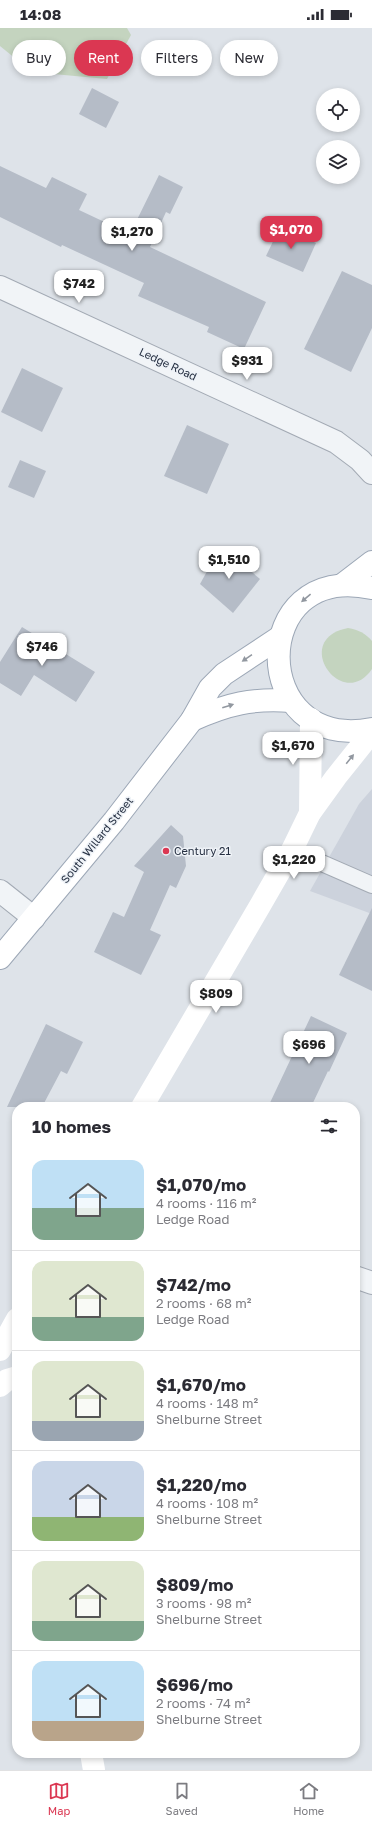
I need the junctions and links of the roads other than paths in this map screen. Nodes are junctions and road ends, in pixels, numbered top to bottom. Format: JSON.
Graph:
{"nodes":[{"id":1,"x":0,"y":287,"type":"edge"},
{"id":2,"x":336,"y":442,"type":"junction"},
{"id":3,"x":372,"y":449,"type":"edge"},
{"id":4,"x":372,"y":473,"type":"edge"},
{"id":5,"x":372,"y":562,"type":"edge"},
{"id":6,"x":342,"y":585,"type":"junction"},
{"id":7,"x":372,"y":588,"type":"edge"},
{"id":8,"x":280,"y":637,"type":"junction"},
{"id":9,"x":291,"y":701,"type":"junction"},
{"id":10,"x":310,"y":719,"type":"junction"},
{"id":11,"x":192,"y":720,"type":"junction"},
{"id":12,"x":372,"y":730,"type":"edge"},
{"id":13,"x":310,"y":813,"type":"junction"},
{"id":14,"x":292,"y":850,"type":"junction"},
{"id":15,"x":372,"y":884,"type":"edge"},
{"id":16,"x":0,"y":891,"type":"edge"},
{"id":17,"x":34,"y":918,"type":"junction"},
{"id":18,"x":0,"y":958,"type":"edge"},
{"id":19,"x":145,"y":1102,"type":"edge"},
{"id":20,"x":360,"y":1279,"type":"edge"},
{"id":21,"x":372,"y":1283,"type":"edge"},
{"id":22,"x":12,"y":1328,"type":"edge"},
{"id":23,"x":0,"y":1350,"type":"edge"},
{"id":24,"x":12,"y":1378,"type":"edge"},
{"id":25,"x":0,"y":1386,"type":"edge"},
{"id":26,"x":92,"y":1758,"type":"edge"},
{"id":27,"x":94,"y":1770,"type":"edge"}],
"edges":[{"from":1,"to":2,"type":"street","name":"Ledge Road"},
{"from":2,"to":3,"type":"street","name":"Ledge Road"},
{"from":2,"to":4,"type":"street","name":"Ledge Road"},
{"from":5,"to":6,"type":"main road"},
{"from":6,"to":7,"type":"main road"},
{"from":6,"to":8,"type":"main road","one_way":true},
{"from":8,"to":9,"type":"main road"},
{"from":8,"to":11,"type":"main road","name":"South Willard Street","one_way":true},
{"from":9,"to":10,"type":"main road"},
{"from":11,"to":9,"type":"main road","name":"South Willard Street","one_way":true},
{"from":10,"to":12,"type":"main road"},
{"from":10,"to":13,"type":"main road"},
{"from":11,"to":17,"type":"main road","name":"South Willard Street"},
{"from":13,"to":12,"type":"main road","one_way":true},
{"from":13,"to":14,"type":"main road"},
{"from":14,"to":15,"type":"lane"},
{"from":14,"to":19,"type":"main road"},
{"from":16,"to":17,"type":"street"},
{"from":17,"to":18,"type":"main road","name":"South Willard Street"},
{"from":20,"to":21,"type":"street"},
{"from":22,"to":23,"type":"main road"},
{"from":24,"to":25,"type":"main road"},
{"from":26,"to":27,"type":"main road"}]}
